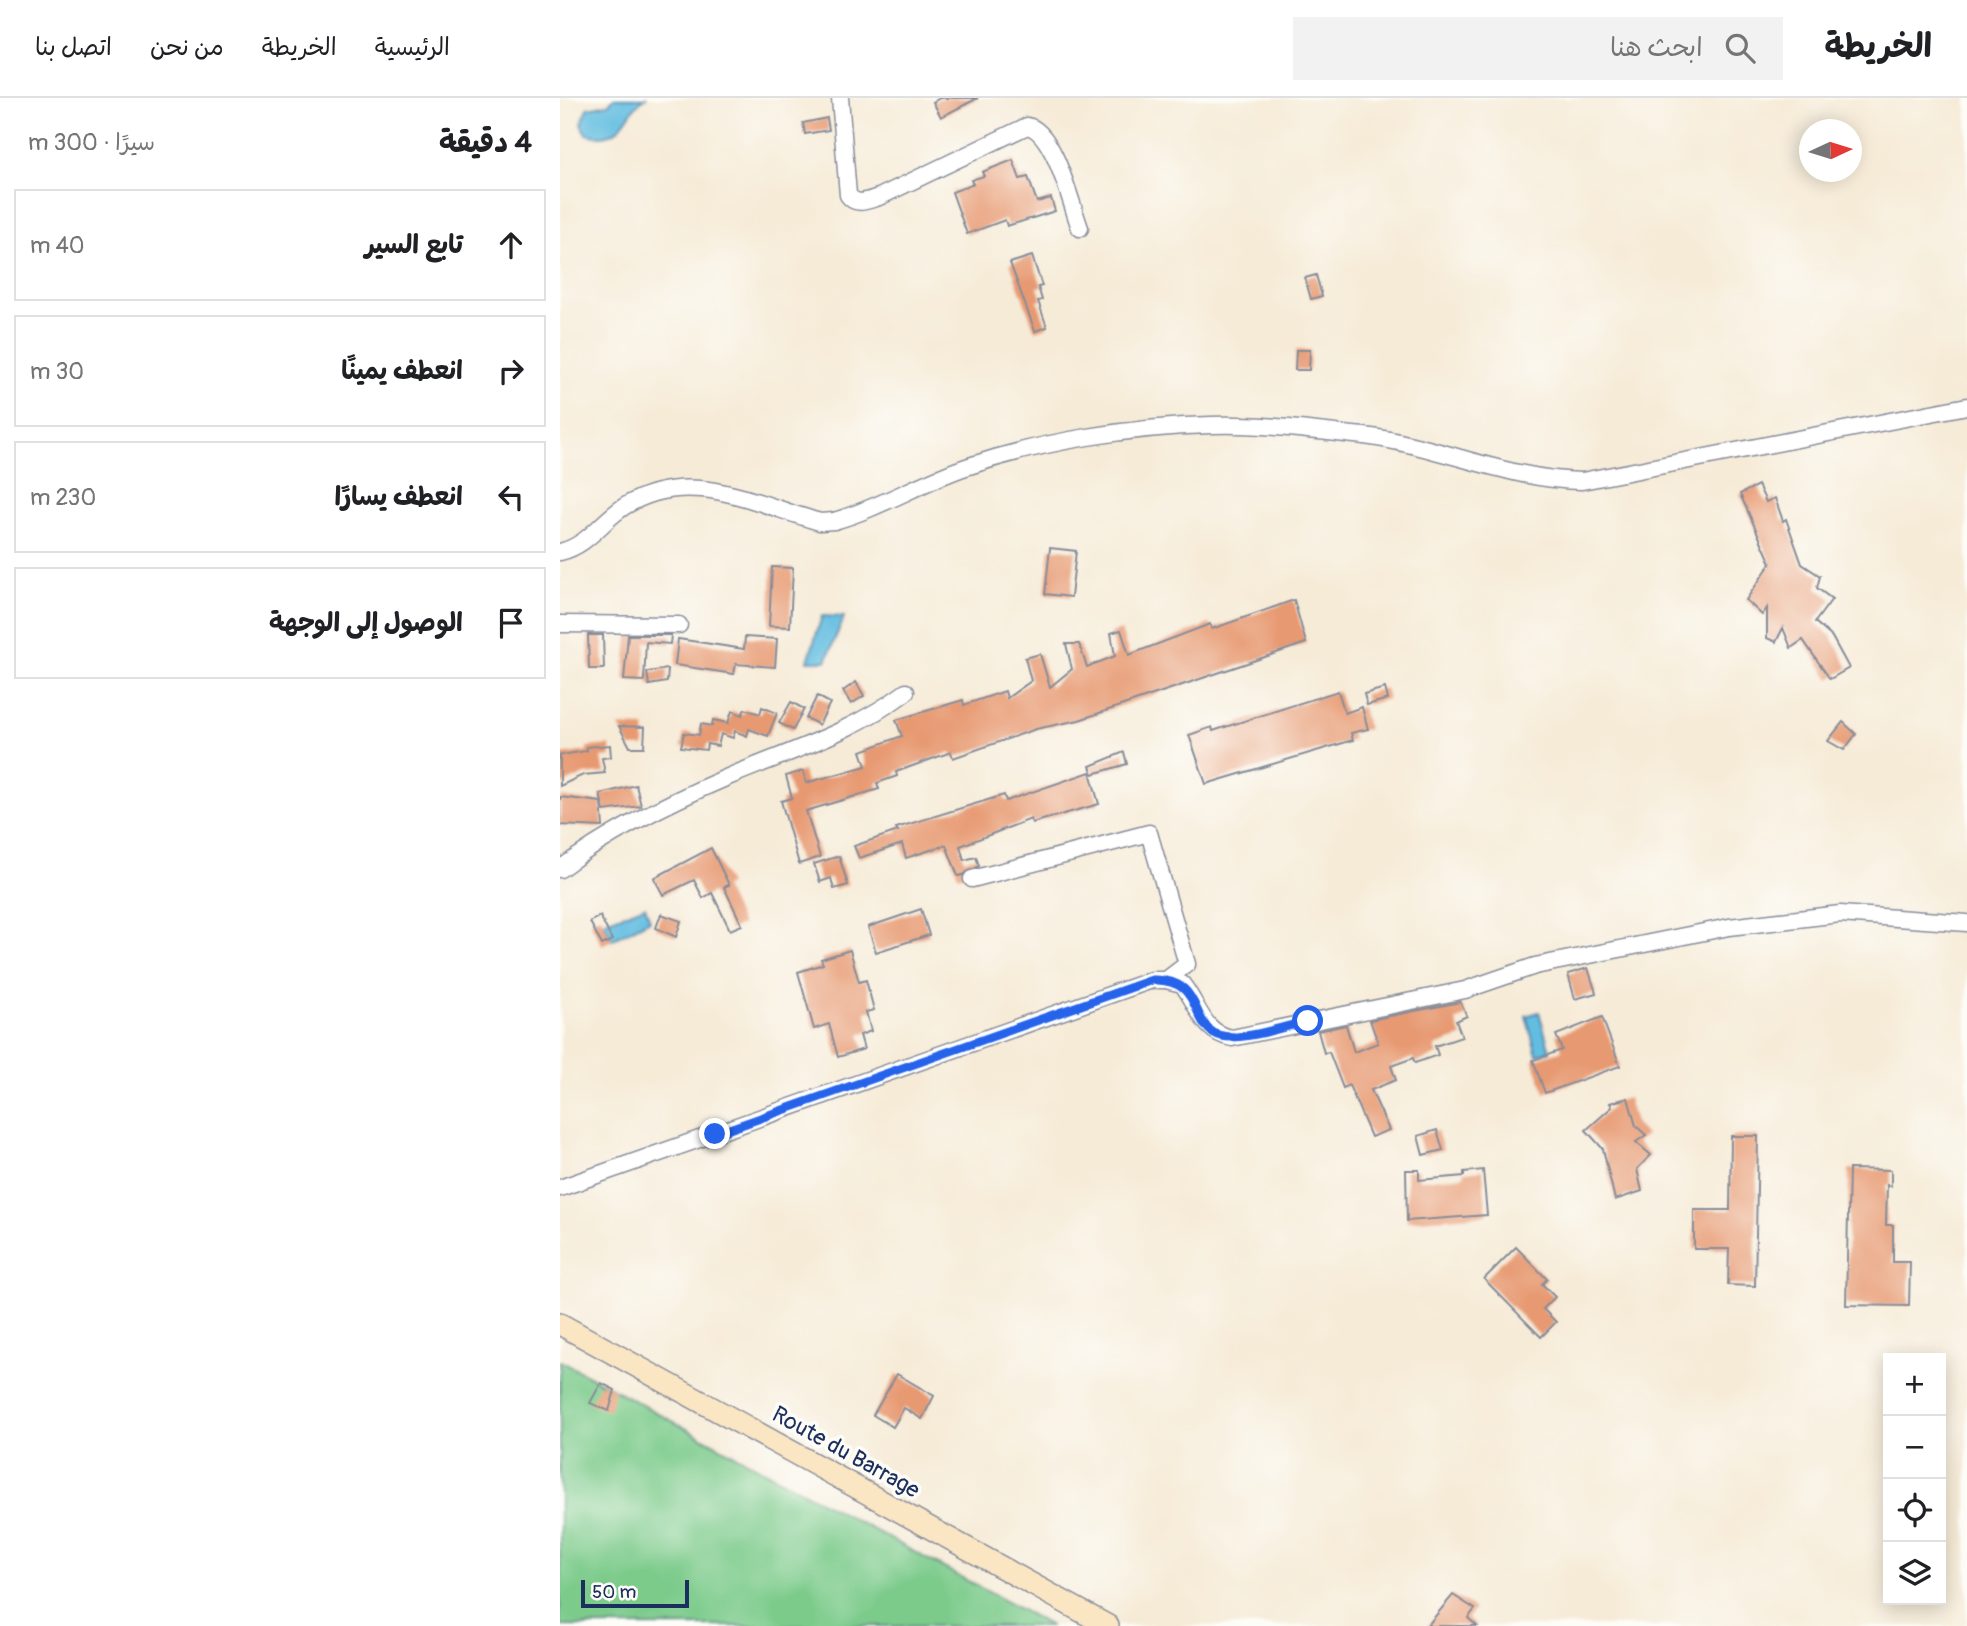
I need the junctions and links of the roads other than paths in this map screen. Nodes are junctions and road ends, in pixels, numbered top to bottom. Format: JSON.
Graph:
{"nodes":[{"id":1,"x":841,"y":98,"type":"edge"},
{"id":2,"x":1080,"y":228,"type":"dead end"},
{"id":3,"x":1967,"y":406,"type":"edge"},
{"id":4,"x":560,"y":552,"type":"edge"},
{"id":5,"x":560,"y":624,"type":"edge"},
{"id":6,"x":679,"y":625,"type":"dead end"},
{"id":7,"x":906,"y":692,"type":"dead end"},
{"id":8,"x":560,"y":869,"type":"edge"},
{"id":9,"x":972,"y":879,"type":"dead end"},
{"id":10,"x":1967,"y":923,"type":"edge"},
{"id":11,"x":1166,"y":980,"type":"junction"},
{"id":12,"x":560,"y":1188,"type":"edge"},
{"id":13,"x":560,"y":1324,"type":"edge"},
{"id":14,"x":1108,"y":1626,"type":"edge"}],
"edges":[{"from":1,"to":2,"type":"street"},
{"from":3,"to":4,"type":"street"},
{"from":5,"to":6,"type":"street"},
{"from":7,"to":8,"type":"street"},
{"from":9,"to":11,"type":"street"},
{"from":10,"to":11,"type":"street"},
{"from":11,"to":12,"type":"street"},
{"from":13,"to":14,"type":"main road","name":"Route du Barrage"}]}
